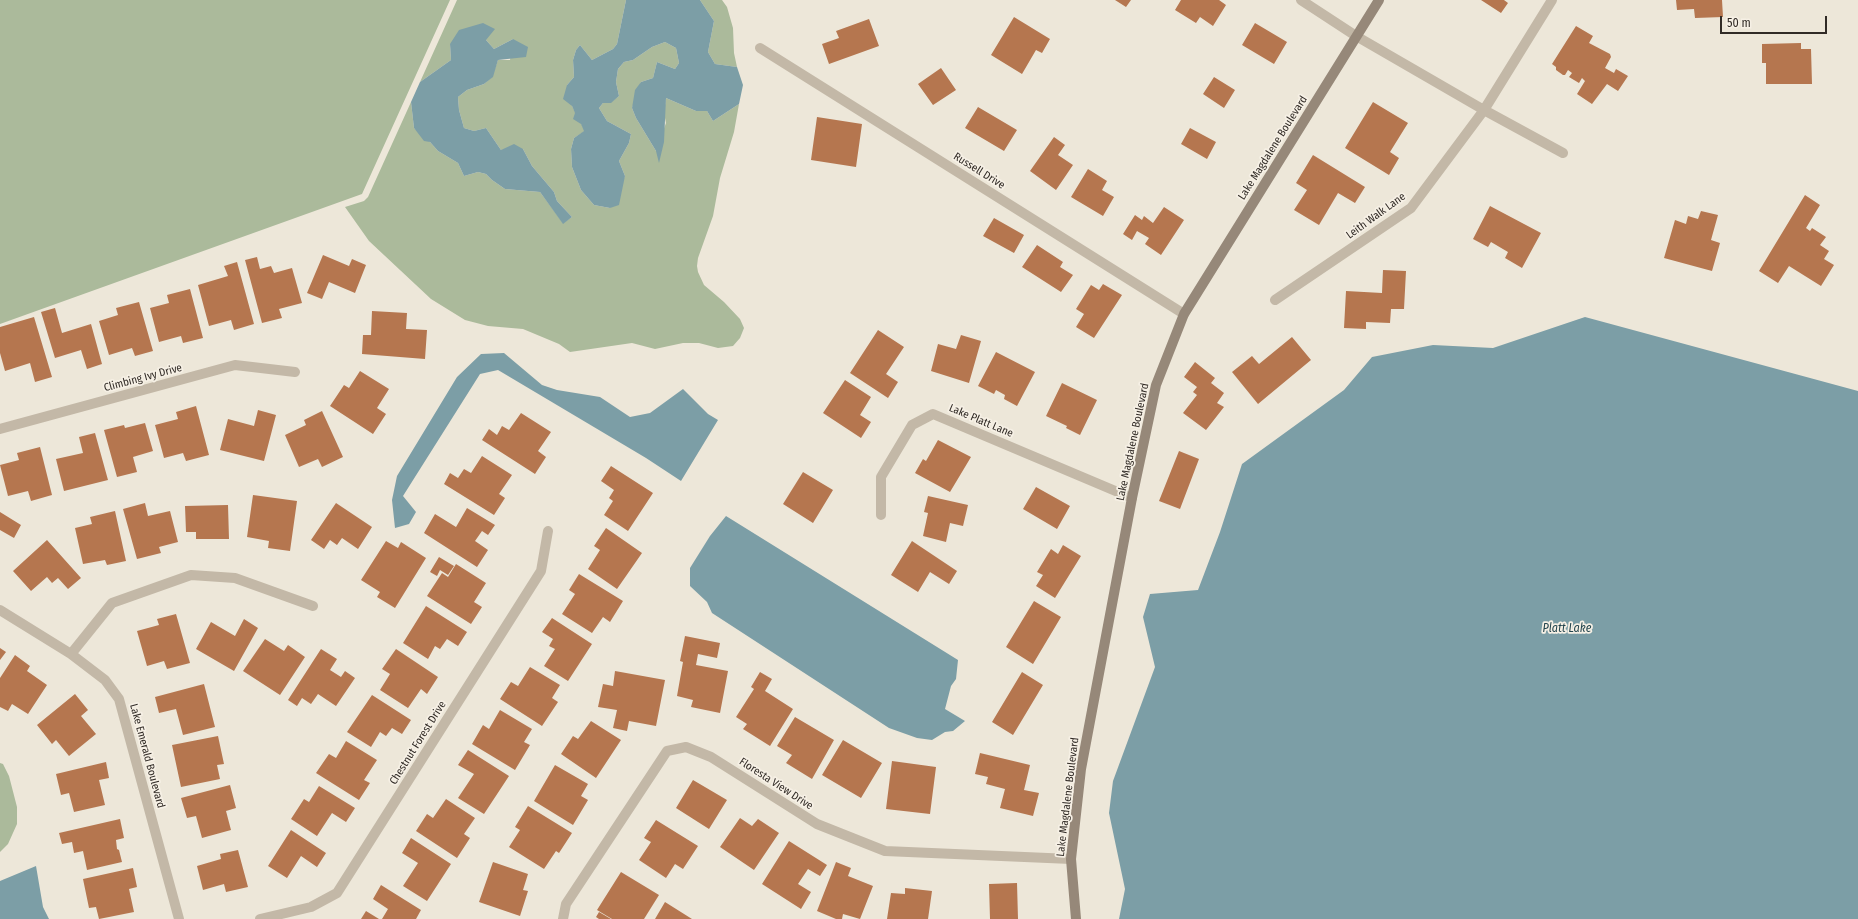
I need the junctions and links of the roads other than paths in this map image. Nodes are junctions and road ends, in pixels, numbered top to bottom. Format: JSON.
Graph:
{"nodes":[{"id":1,"x":1301,"y":0,"type":"edge"},
{"id":2,"x":1378,"y":0,"type":"edge"},
{"id":3,"x":1552,"y":0,"type":"edge"},
{"id":4,"x":1356,"y":36,"type":"junction"},
{"id":5,"x":760,"y":48,"type":"dead end"},
{"id":6,"x":1484,"y":110,"type":"junction"},
{"id":7,"x":1563,"y":153,"type":"dead end"},
{"id":8,"x":1275,"y":300,"type":"dead end"},
{"id":9,"x":1184,"y":314,"type":"junction"},
{"id":10,"x":295,"y":372,"type":"dead end"},
{"id":11,"x":0,"y":429,"type":"edge"},
{"id":12,"x":1132,"y":498,"type":"junction"},
{"id":13,"x":881,"y":515,"type":"dead end"},
{"id":14,"x":548,"y":531,"type":"dead end"},
{"id":15,"x":313,"y":606,"type":"dead end"},
{"id":16,"x":0,"y":610,"type":"edge"},
{"id":17,"x":72,"y":654,"type":"junction"},
{"id":18,"x":1071,"y":859,"type":"junction"},
{"id":19,"x":179,"y":919,"type":"edge"},
{"id":20,"x":260,"y":919,"type":"edge"},
{"id":21,"x":563,"y":919,"type":"edge"},
{"id":22,"x":1076,"y":919,"type":"edge"}],
"edges":[{"from":1,"to":4,"type":"street"},
{"from":2,"to":4,"type":"street","name":"Lake Magdalene Boulevard"},
{"from":3,"to":6,"type":"street","name":"Leith Walk Lane"},
{"from":4,"to":6,"type":"street"},
{"from":4,"to":9,"type":"street","name":"Lake Magdalene Boulevard"},
{"from":5,"to":9,"type":"street","name":"Russell Drive"},
{"from":6,"to":7,"type":"street"},
{"from":6,"to":8,"type":"street","name":"Leith Walk Lane"},
{"from":9,"to":12,"type":"street","name":"Lake Magdalene Boulevard"},
{"from":10,"to":11,"type":"street","name":"Climbing Ivy Drive"},
{"from":12,"to":13,"type":"street","name":"Lake Platt Lane"},
{"from":12,"to":18,"type":"street","name":"Lake Magdalene Boulevard"},
{"from":14,"to":20,"type":"street","name":"Chestnut Forest Drive"},
{"from":15,"to":17,"type":"street"},
{"from":16,"to":17,"type":"street","name":"Lake Emerald Boulevard"},
{"from":17,"to":19,"type":"street","name":"Lake Emerald Boulevard"},
{"from":18,"to":21,"type":"street","name":"Floresta View Drive"},
{"from":18,"to":22,"type":"street","name":"Lake Magdalene Boulevard"}]}
